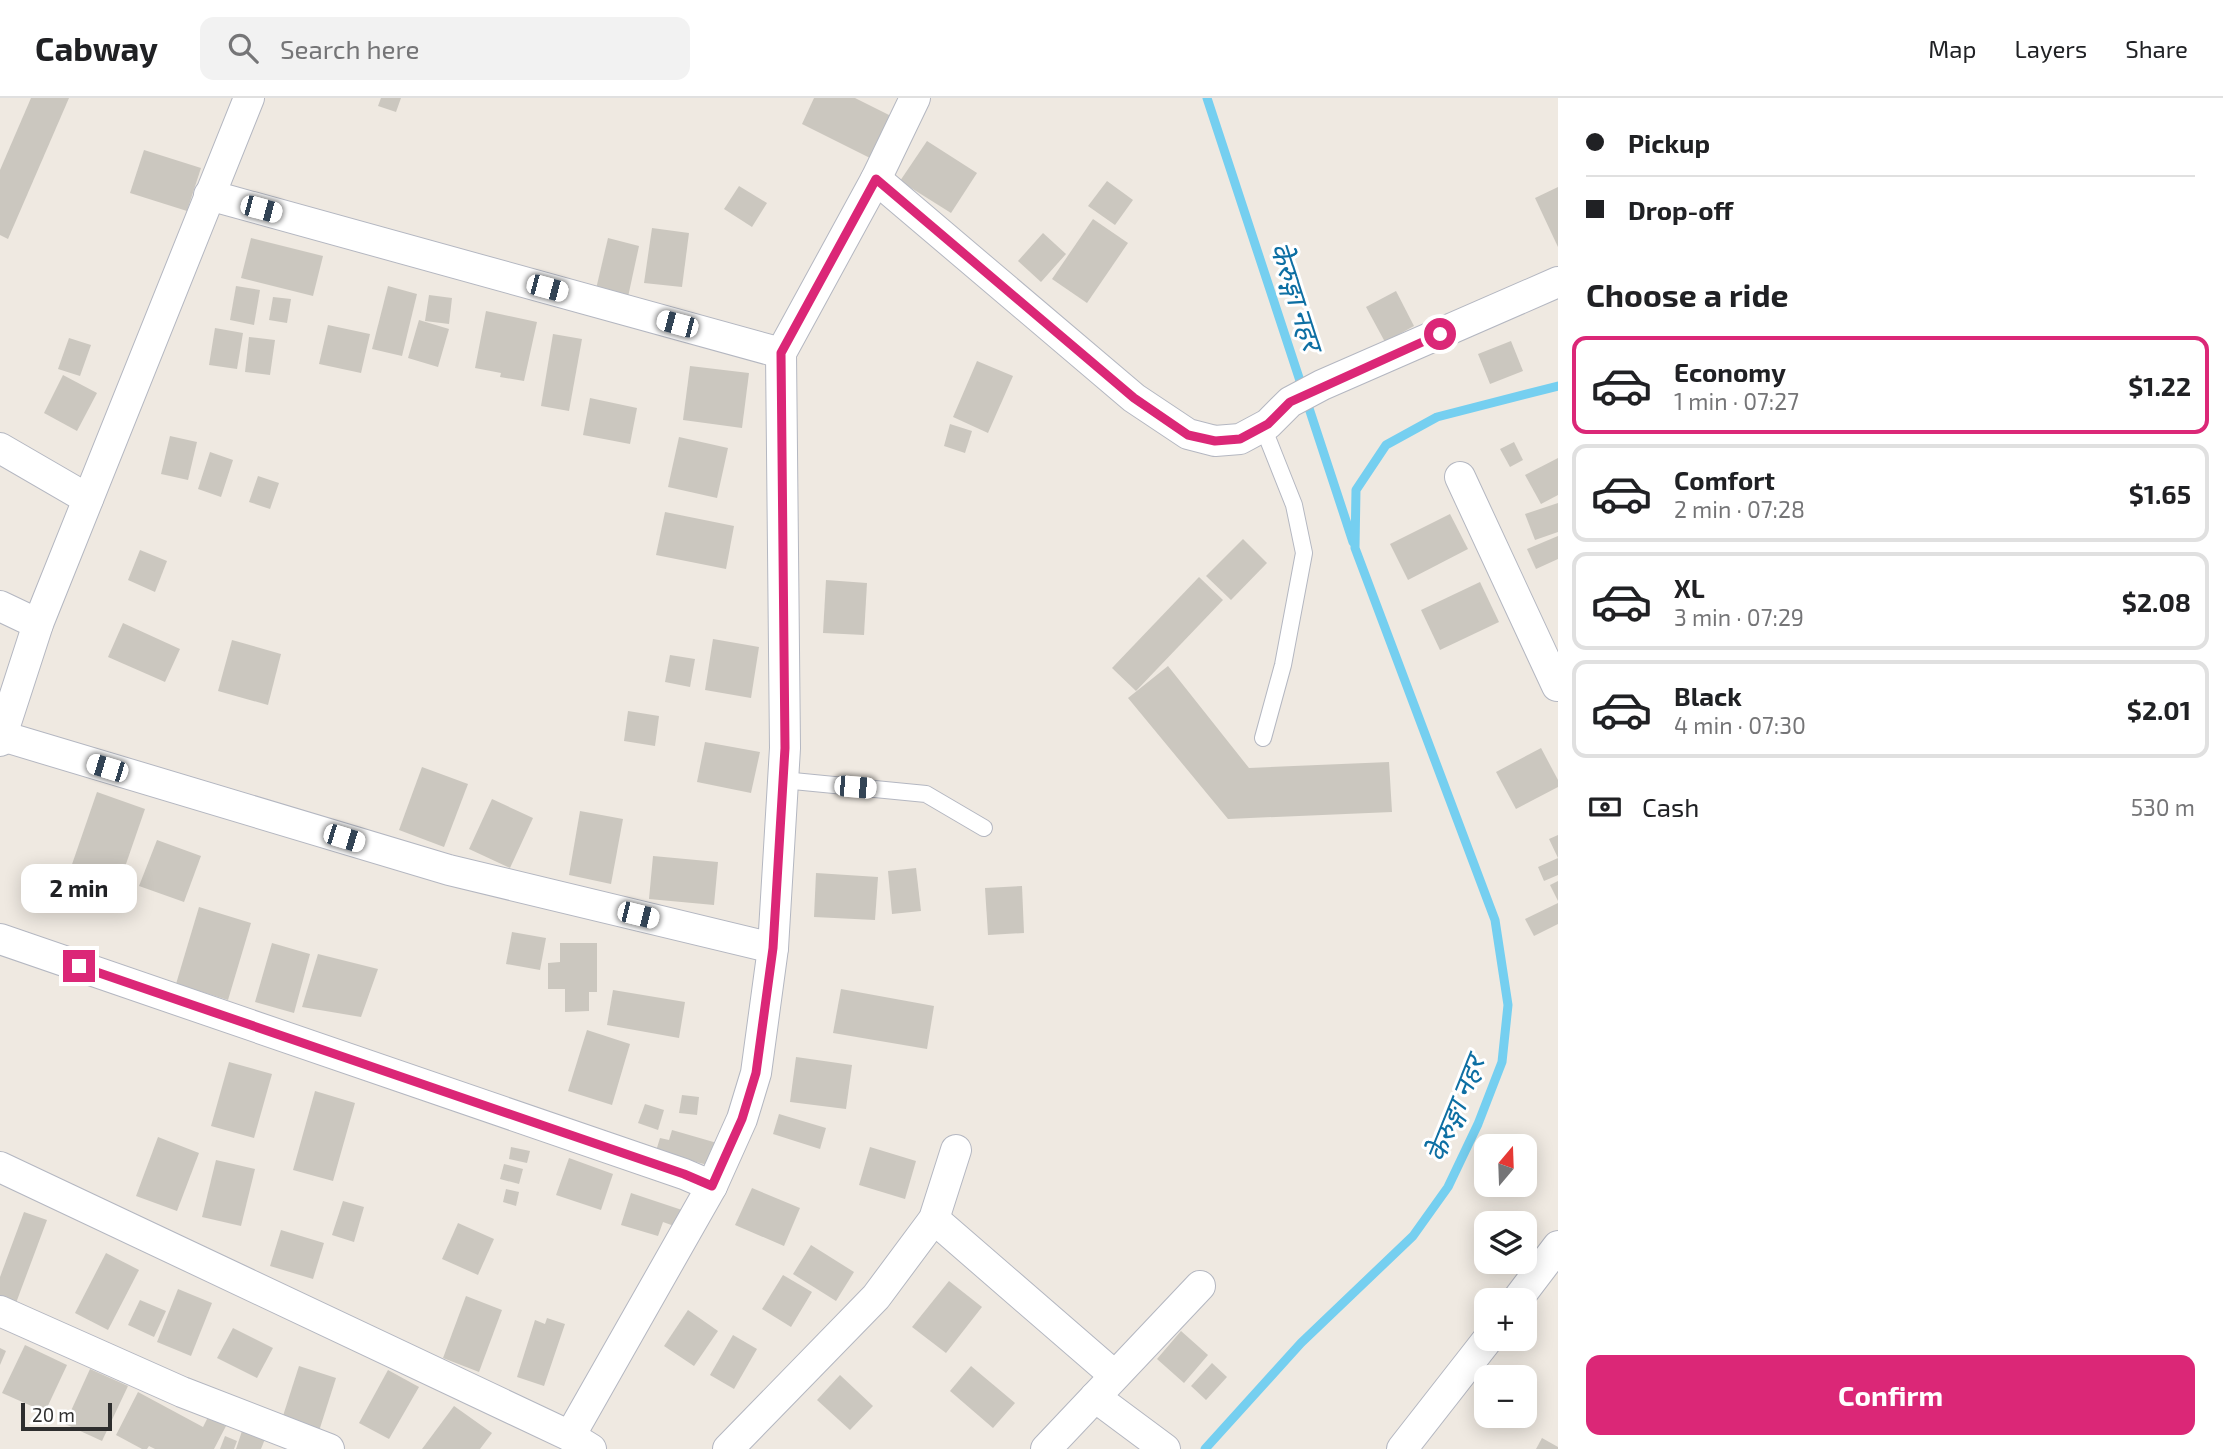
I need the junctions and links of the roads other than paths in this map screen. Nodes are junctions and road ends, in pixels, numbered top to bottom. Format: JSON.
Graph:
{"nodes":[{"id":1,"x":249,"y":98,"type":"edge"},
{"id":2,"x":915,"y":98,"type":"edge"},
{"id":3,"x":876,"y":179,"type":"junction"},
{"id":4,"x":209,"y":195,"type":"junction"},
{"id":5,"x":1558,"y":282,"type":"edge"},
{"id":6,"x":781,"y":353,"type":"junction"},
{"id":7,"x":1263,"y":427,"type":"junction"},
{"id":8,"x":0,"y":448,"type":"edge"},
{"id":9,"x":1460,"y":477,"type":"dead end"},
{"id":10,"x":88,"y":499,"type":"junction"},
{"id":11,"x":0,"y":606,"type":"edge"},
{"id":12,"x":38,"y":624,"type":"junction"},
{"id":13,"x":1558,"y":687,"type":"edge"},
{"id":14,"x":1,"y":738,"type":"edge"},
{"id":15,"x":1263,"y":738,"type":"dead end"},
{"id":16,"x":783,"y":780,"type":"junction"},
{"id":17,"x":984,"y":828,"type":"dead end"},
{"id":18,"x":0,"y":939,"type":"edge"},
{"id":19,"x":773,"y":948,"type":"junction"},
{"id":20,"x":956,"y":1150,"type":"dead end"},
{"id":21,"x":0,"y":1167,"type":"edge"},
{"id":22,"x":712,"y":1186,"type":"junction"},
{"id":23,"x":934,"y":1219,"type":"junction"},
{"id":24,"x":1558,"y":1246,"type":"edge"},
{"id":25,"x":1200,"y":1286,"type":"dead end"},
{"id":26,"x":1526,"y":1288,"type":"edge"},
{"id":27,"x":0,"y":1311,"type":"edge"},
{"id":28,"x":1479,"y":1351,"type":"edge"},
{"id":29,"x":1104,"y":1386,"type":"junction"},
{"id":30,"x":580,"y":1443,"type":"edge"},
{"id":31,"x":329,"y":1449,"type":"edge"},
{"id":32,"x":728,"y":1449,"type":"edge"},
{"id":33,"x":1046,"y":1449,"type":"edge"},
{"id":34,"x":1165,"y":1449,"type":"edge"},
{"id":35,"x":1402,"y":1449,"type":"edge"}],
"edges":[{"from":1,"to":4,"type":"street"},
{"from":2,"to":3,"type":"street"},
{"from":3,"to":6,"type":"street"},
{"from":3,"to":7,"type":"street"},
{"from":4,"to":6,"type":"street"},
{"from":4,"to":10,"type":"street"},
{"from":5,"to":7,"type":"street"},
{"from":6,"to":16,"type":"street"},
{"from":7,"to":15,"type":"lane"},
{"from":8,"to":10,"type":"street"},
{"from":9,"to":13,"type":"street"},
{"from":10,"to":12,"type":"street"},
{"from":11,"to":12,"type":"street"},
{"from":12,"to":14,"type":"street"},
{"from":14,"to":19,"type":"street"},
{"from":16,"to":17,"type":"lane"},
{"from":16,"to":19,"type":"street"},
{"from":18,"to":22,"type":"street"},
{"from":19,"to":22,"type":"street"},
{"from":20,"to":23,"type":"street"},
{"from":21,"to":30,"type":"street"},
{"from":22,"to":30,"type":"street"},
{"from":23,"to":29,"type":"street"},
{"from":23,"to":32,"type":"street"},
{"from":24,"to":26,"type":"street"},
{"from":25,"to":29,"type":"street"},
{"from":27,"to":31,"type":"street"},
{"from":28,"to":35,"type":"street"},
{"from":29,"to":33,"type":"street"},
{"from":29,"to":34,"type":"street"}]}
